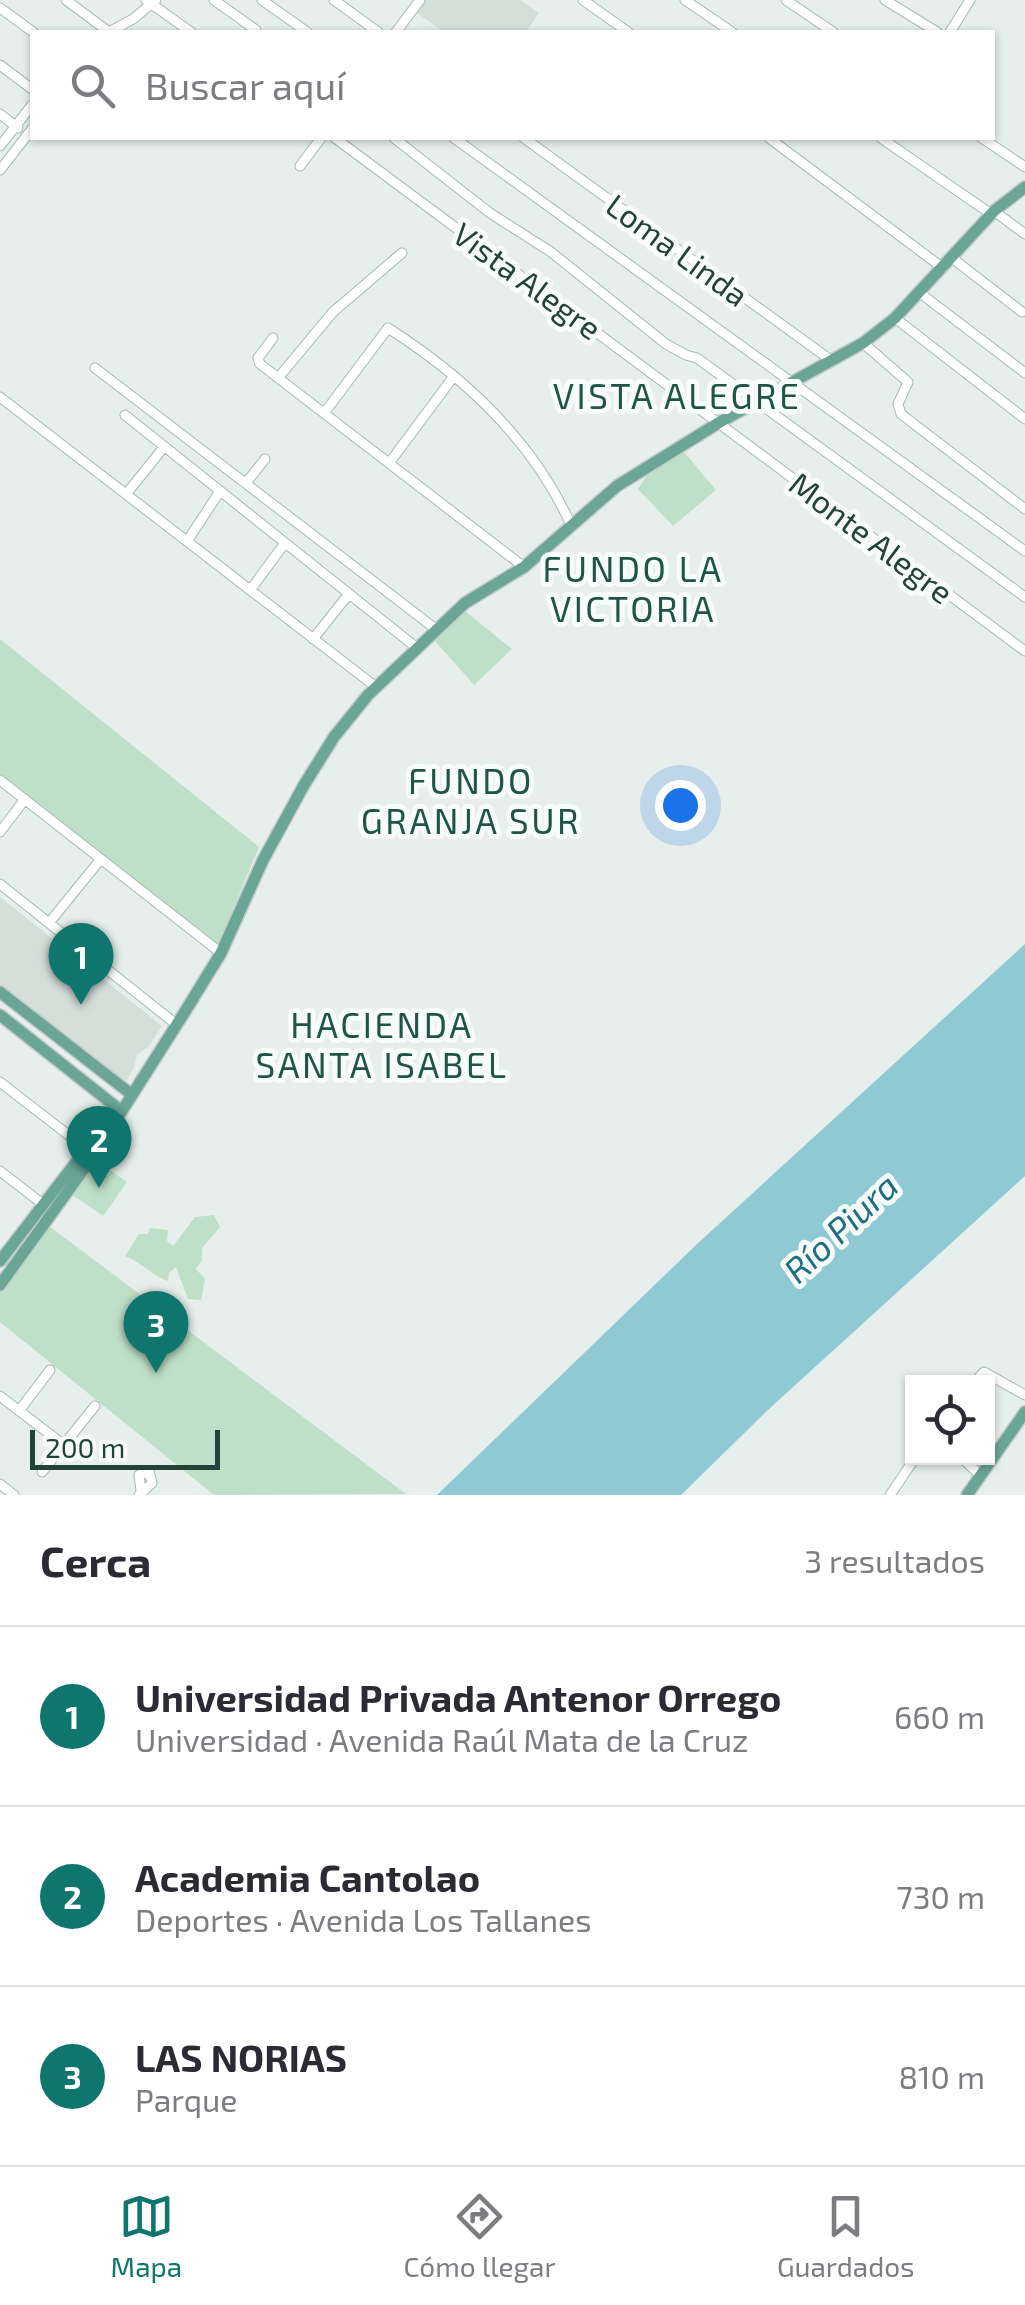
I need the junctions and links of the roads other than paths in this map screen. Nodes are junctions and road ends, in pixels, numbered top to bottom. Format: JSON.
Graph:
{"nodes":[{"id":1,"x":66,"y":0,"type":"edge"},
{"id":2,"x":214,"y":0,"type":"edge"},
{"id":3,"x":262,"y":0,"type":"edge"},
{"id":4,"x":334,"y":0,"type":"edge"},
{"id":5,"x":420,"y":0,"type":"edge"},
{"id":6,"x":583,"y":0,"type":"edge"},
{"id":7,"x":686,"y":0,"type":"edge"},
{"id":8,"x":786,"y":0,"type":"edge"},
{"id":9,"x":885,"y":0,"type":"edge"},
{"id":10,"x":970,"y":0,"type":"edge"},
{"id":11,"x":151,"y":1,"type":"edge"},
{"id":12,"x":0,"y":8,"type":"edge"},
{"id":13,"x":93,"y":28,"type":"edge"},
{"id":14,"x":30,"y":30,"type":"edge"},
{"id":15,"x":112,"y":30,"type":"edge"},
{"id":16,"x":188,"y":30,"type":"edge"},
{"id":17,"x":256,"y":30,"type":"dead end"},
{"id":18,"x":304,"y":30,"type":"edge"},
{"id":19,"x":375,"y":30,"type":"edge"},
{"id":20,"x":398,"y":30,"type":"edge"},
{"id":21,"x":625,"y":30,"type":"edge"},
{"id":22,"x":729,"y":30,"type":"edge"},
{"id":23,"x":830,"y":30,"type":"edge"},
{"id":24,"x":933,"y":30,"type":"edge"},
{"id":25,"x":951,"y":30,"type":"edge"},
{"id":26,"x":0,"y":65,"type":"edge"},
{"id":27,"x":30,"y":88,"type":"edge"},
{"id":28,"x":30,"y":108,"type":"edge"},
{"id":29,"x":1,"y":116,"type":"edge"},
{"id":30,"x":16,"y":126,"type":"junction"},
{"id":31,"x":30,"y":132,"type":"edge"},
{"id":32,"x":319,"y":140,"type":"edge"},
{"id":33,"x":338,"y":140,"type":"edge"},
{"id":34,"x":397,"y":140,"type":"edge"},
{"id":35,"x":457,"y":140,"type":"edge"},
{"id":36,"x":527,"y":140,"type":"edge"},
{"id":37,"x":772,"y":140,"type":"edge"},
{"id":38,"x":885,"y":140,"type":"edge"},
{"id":39,"x":985,"y":140,"type":"edge"},
{"id":40,"x":3,"y":152,"type":"edge"},
{"id":41,"x":300,"y":166,"type":"dead end"},
{"id":42,"x":1025,"y":167,"type":"edge"},
{"id":43,"x":0,"y":170,"type":"edge"},
{"id":44,"x":1025,"y":188,"type":"edge"},
{"id":45,"x":992,"y":212,"type":"junction"},
{"id":46,"x":1025,"y":234,"type":"edge"},
{"id":47,"x":402,"y":253,"type":"dead end"},
{"id":48,"x":947,"y":263,"type":"junction"},
{"id":49,"x":920,"y":293,"type":"junction"},
{"id":50,"x":1022,"y":312,"type":"dead end"},
{"id":51,"x":895,"y":318,"type":"junction"},
{"id":52,"x":272,"y":338,"type":"dead end"},
{"id":53,"x":863,"y":343,"type":"junction"},
{"id":54,"x":832,"y":362,"type":"junction"},
{"id":55,"x":95,"y":368,"type":"dead end"},
{"id":56,"x":1025,"y":372,"type":"edge"},
{"id":57,"x":454,"y":376,"type":"junction"},
{"id":58,"x":278,"y":378,"type":"junction"},
{"id":59,"x":794,"y":383,"type":"junction"},
{"id":60,"x":0,"y":397,"type":"edge"},
{"id":61,"x":755,"y":402,"type":"junction"},
{"id":62,"x":325,"y":412,"type":"junction"},
{"id":63,"x":125,"y":415,"type":"dead end"},
{"id":64,"x":1025,"y":420,"type":"edge"},
{"id":65,"x":720,"y":422,"type":"junction"},
{"id":66,"x":164,"y":447,"type":"junction"},
{"id":67,"x":265,"y":458,"type":"dead end"},
{"id":68,"x":390,"y":462,"type":"junction"},
{"id":69,"x":246,"y":483,"type":"junction"},
{"id":70,"x":220,"y":491,"type":"junction"},
{"id":71,"x":127,"y":493,"type":"junction"},
{"id":72,"x":1025,"y":509,"type":"edge"},
{"id":73,"x":571,"y":525,"type":"junction"},
{"id":74,"x":188,"y":540,"type":"junction"},
{"id":75,"x":285,"y":543,"type":"junction"},
{"id":76,"x":1025,"y":551,"type":"edge"},
{"id":77,"x":524,"y":567,"type":"junction"},
{"id":78,"x":251,"y":590,"type":"junction"},
{"id":79,"x":348,"y":594,"type":"junction"},
{"id":80,"x":1025,"y":597,"type":"edge"},
{"id":81,"x":437,"y":630,"type":"junction"},
{"id":82,"x":313,"y":639,"type":"junction"},
{"id":83,"x":417,"y":648,"type":"junction"},
{"id":84,"x":1025,"y":651,"type":"edge"},
{"id":85,"x":376,"y":687,"type":"junction"},
{"id":86,"x":0,"y":780,"type":"edge"},
{"id":87,"x":25,"y":799,"type":"junction"},
{"id":88,"x":0,"y":832,"type":"edge"},
{"id":89,"x":100,"y":860,"type":"junction"},
{"id":90,"x":0,"y":884,"type":"edge"},
{"id":91,"x":49,"y":922,"type":"junction"},
{"id":92,"x":221,"y":954,"type":"junction"},
{"id":93,"x":0,"y":992,"type":"edge"},
{"id":94,"x":0,"y":1016,"type":"edge"},
{"id":95,"x":177,"y":1025,"type":"junction"},
{"id":96,"x":0,"y":1082,"type":"edge"},
{"id":97,"x":131,"y":1094,"type":"junction"},
{"id":98,"x":117,"y":1114,"type":"junction"},
{"id":99,"x":90,"y":1152,"type":"junction"},
{"id":100,"x":0,"y":1171,"type":"edge"},
{"id":101,"x":44,"y":1205,"type":"junction"},
{"id":102,"x":0,"y":1261,"type":"edge"},
{"id":103,"x":0,"y":1285,"type":"edge"},
{"id":104,"x":50,"y":1370,"type":"dead end"},
{"id":105,"x":995,"y":1378,"type":"edge"},
{"id":106,"x":1025,"y":1394,"type":"edge"},
{"id":107,"x":0,"y":1396,"type":"edge"},
{"id":108,"x":96,"y":1406,"type":"dead end"},
{"id":109,"x":19,"y":1410,"type":"junction"},
{"id":110,"x":1025,"y":1412,"type":"edge"},
{"id":111,"x":64,"y":1445,"type":"junction"},
{"id":112,"x":909,"y":1465,"type":"edge"},
{"id":113,"x":969,"y":1465,"type":"edge"},
{"id":114,"x":42,"y":1472,"type":"dead end"},
{"id":115,"x":980,"y":1475,"type":"junction"},
{"id":116,"x":0,"y":1484,"type":"edge"},
{"id":117,"x":14,"y":1495,"type":"edge"},
{"id":118,"x":890,"y":1495,"type":"edge"},
{"id":119,"x":967,"y":1495,"type":"edge"}],
"edges":[{"from":1,"to":13,"type":"street"},
{"from":2,"to":17,"type":"street"},
{"from":3,"to":18,"type":"street"},
{"from":4,"to":19,"type":"street"},
{"from":5,"to":20,"type":"street"},
{"from":6,"to":21,"type":"street"},
{"from":7,"to":22,"type":"street"},
{"from":8,"to":23,"type":"street"},
{"from":9,"to":24,"type":"street"},
{"from":10,"to":25,"type":"street"},
{"from":11,"to":15,"type":"street"},
{"from":11,"to":16,"type":"street"},
{"from":12,"to":14,"type":"street"},
{"from":26,"to":27,"type":"street"},
{"from":28,"to":30,"type":"street"},
{"from":29,"to":30,"type":"street"},
{"from":30,"to":31,"type":"street"},
{"from":30,"to":40,"type":"street"},
{"from":31,"to":40,"type":"street"},
{"from":32,"to":41,"type":"street"},
{"from":33,"to":65,"type":"street","name":"Vista Alegre"},
{"from":34,"to":61,"type":"street"},
{"from":35,"to":59,"type":"street"},
{"from":36,"to":54,"type":"street","name":"Loma Linda"},
{"from":37,"to":48,"type":"street"},
{"from":38,"to":45,"type":"street"},
{"from":39,"to":42,"type":"street"},
{"from":40,"to":43,"type":"street"},
{"from":44,"to":45,"type":"main road"},
{"from":45,"to":46,"type":"street"},
{"from":45,"to":48,"type":"main road"},
{"from":47,"to":58,"type":"street"},
{"from":48,"to":49,"type":"main road"},
{"from":48,"to":50,"type":"street"},
{"from":49,"to":51,"type":"main road"},
{"from":49,"to":56,"type":"street"},
{"from":51,"to":53,"type":"main road"},
{"from":51,"to":64,"type":"street"},
{"from":52,"to":58,"type":"street"},
{"from":53,"to":54,"type":"main road"},
{"from":53,"to":72,"type":"street"},
{"from":54,"to":59,"type":"main road"},
{"from":55,"to":69,"type":"street"},
{"from":57,"to":62,"type":"street"},
{"from":57,"to":68,"type":"street"},
{"from":57,"to":73,"type":"street"},
{"from":58,"to":62,"type":"street"},
{"from":59,"to":61,"type":"main road"},
{"from":59,"to":76,"type":"street"},
{"from":60,"to":71,"type":"street"},
{"from":61,"to":65,"type":"main road"},
{"from":61,"to":80,"type":"street"},
{"from":62,"to":68,"type":"street"},
{"from":63,"to":66,"type":"street"},
{"from":65,"to":73,"type":"main road"},
{"from":65,"to":84,"type":"street","name":"Monte Alegre"},
{"from":66,"to":70,"type":"street"},
{"from":66,"to":71,"type":"street"},
{"from":67,"to":69,"type":"street"},
{"from":68,"to":77,"type":"street"},
{"from":69,"to":81,"type":"street"},
{"from":70,"to":74,"type":"street"},
{"from":70,"to":75,"type":"street"},
{"from":71,"to":74,"type":"street"},
{"from":73,"to":77,"type":"main road"},
{"from":74,"to":78,"type":"street"},
{"from":75,"to":78,"type":"street"},
{"from":75,"to":79,"type":"street"},
{"from":77,"to":81,"type":"main road"},
{"from":78,"to":82,"type":"street"},
{"from":79,"to":82,"type":"street"},
{"from":79,"to":83,"type":"street"},
{"from":81,"to":83,"type":"main road"},
{"from":82,"to":85,"type":"street"},
{"from":83,"to":85,"type":"main road"},
{"from":85,"to":92,"type":"main road"},
{"from":86,"to":87,"type":"street"},
{"from":87,"to":88,"type":"street"},
{"from":87,"to":89,"type":"street"},
{"from":89,"to":91,"type":"street"},
{"from":89,"to":92,"type":"street"},
{"from":90,"to":91,"type":"street"},
{"from":91,"to":95,"type":"street"},
{"from":92,"to":95,"type":"main road"},
{"from":93,"to":97,"type":"main road"},
{"from":94,"to":98,"type":"main road"},
{"from":95,"to":97,"type":"main road"},
{"from":96,"to":99,"type":"street"},
{"from":97,"to":98,"type":"main road"},
{"from":98,"to":99,"type":"main road"},
{"from":99,"to":101,"type":"main road"},
{"from":99,"to":103,"type":"main road"},
{"from":100,"to":101,"type":"street"},
{"from":101,"to":102,"type":"main road"},
{"from":104,"to":109,"type":"street"},
{"from":105,"to":106,"type":"street"},
{"from":107,"to":109,"type":"street"},
{"from":108,"to":111,"type":"street"},
{"from":109,"to":111,"type":"street"},
{"from":110,"to":115,"type":"main road"},
{"from":111,"to":114,"type":"street"},
{"from":112,"to":118,"type":"street"},
{"from":113,"to":115,"type":"street"},
{"from":115,"to":119,"type":"main road"},
{"from":116,"to":117,"type":"street"}]}
